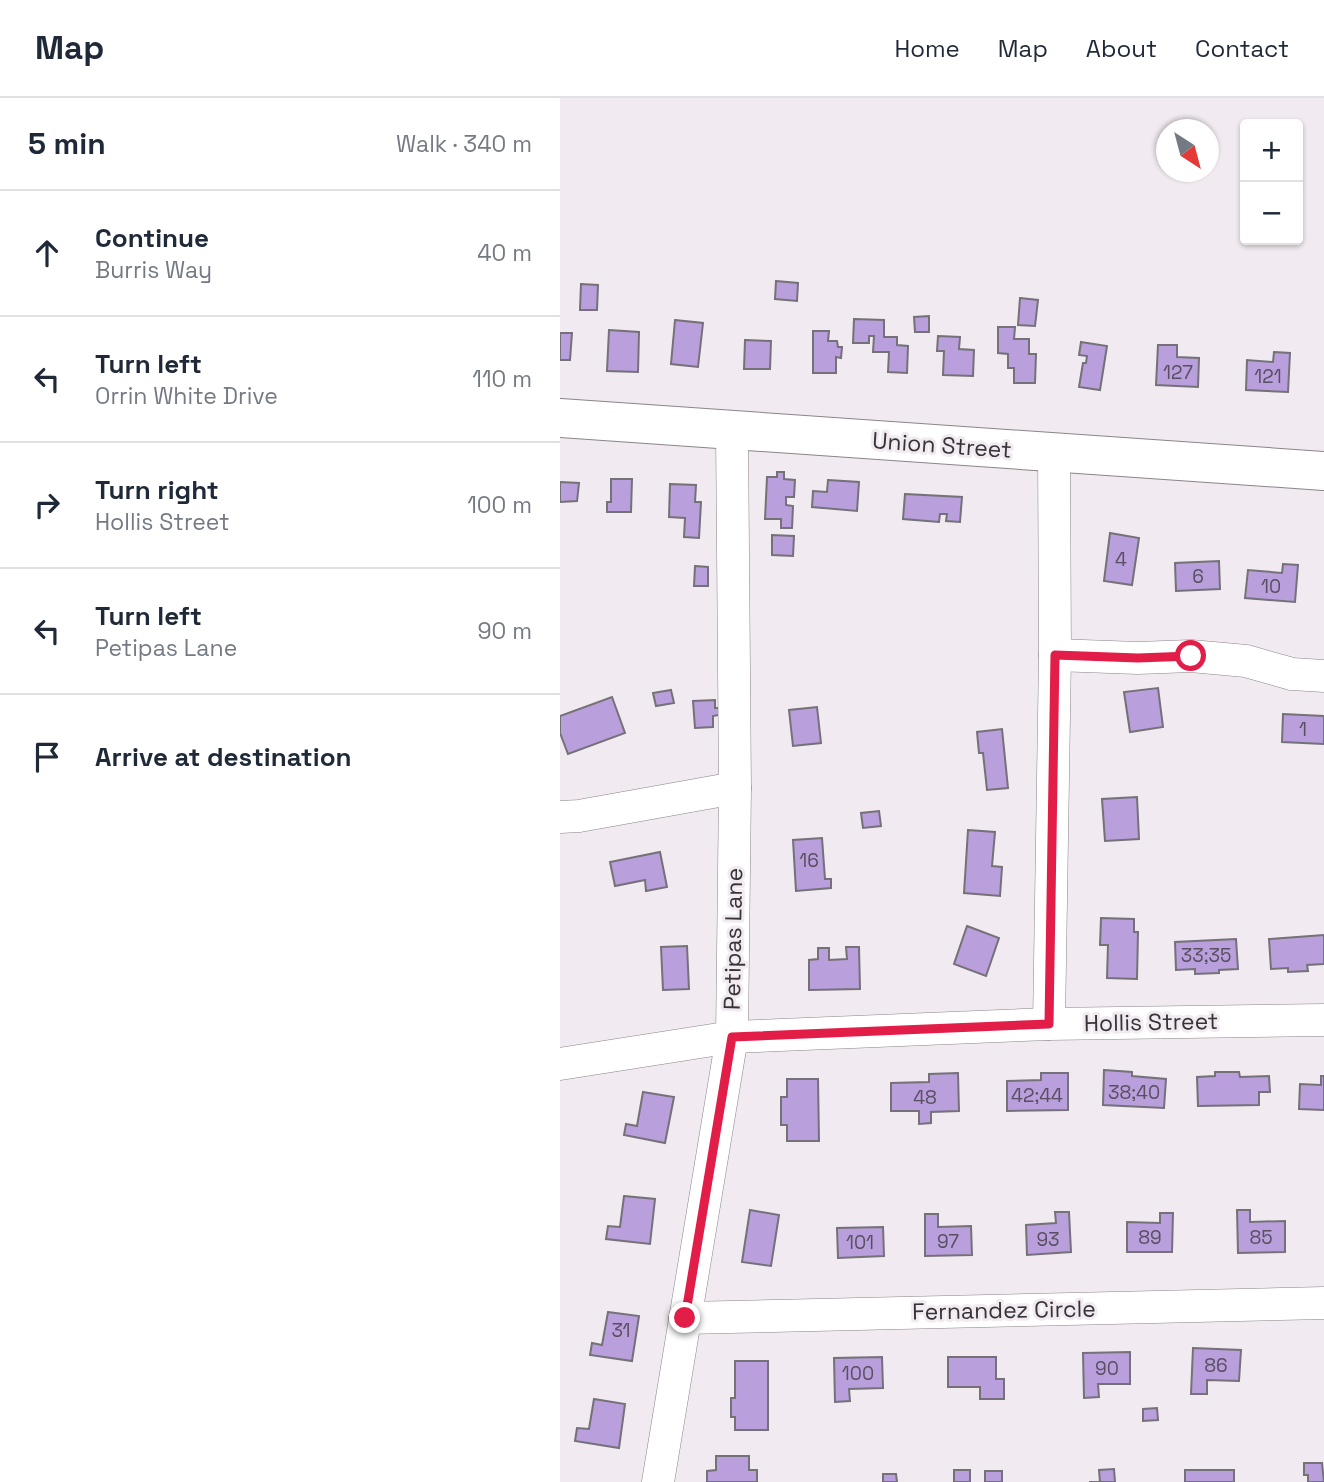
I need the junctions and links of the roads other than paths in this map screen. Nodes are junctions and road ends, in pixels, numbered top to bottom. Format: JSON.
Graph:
{"nodes":[{"id":1,"x":560,"y":418,"type":"edge"},
{"id":2,"x":732,"y":431,"type":"junction"},
{"id":3,"x":1054,"y":452,"type":"junction"},
{"id":4,"x":1324,"y":471,"type":"edge"},
{"id":5,"x":1055,"y":655,"type":"junction"},
{"id":6,"x":1324,"y":676,"type":"edge"},
{"id":7,"x":735,"y":788,"type":"junction"},
{"id":8,"x":560,"y":817,"type":"edge"},
{"id":9,"x":1324,"y":1020,"type":"edge"},
{"id":10,"x":1049,"y":1024,"type":"junction"},
{"id":11,"x":732,"y":1037,"type":"junction"},
{"id":12,"x":560,"y":1065,"type":"edge"},
{"id":13,"x":1324,"y":1303,"type":"edge"},
{"id":14,"x":685,"y":1318,"type":"junction"},
{"id":15,"x":658,"y":1482,"type":"edge"}],
"edges":[{"from":1,"to":2,"type":"main road","name":"Union Street"},
{"from":2,"to":3,"type":"main road","name":"Union Street"},
{"from":2,"to":7,"type":"street","name":"Petipas Lane"},
{"from":3,"to":4,"type":"main road","name":"Union Street"},
{"from":3,"to":5,"type":"street"},
{"from":5,"to":6,"type":"street"},
{"from":5,"to":10,"type":"street"},
{"from":7,"to":8,"type":"street"},
{"from":7,"to":11,"type":"street","name":"Petipas Lane"},
{"from":9,"to":10,"type":"street","name":"Hollis Street"},
{"from":10,"to":11,"type":"street","name":"Hollis Street"},
{"from":11,"to":12,"type":"street","name":"Hollis Street"},
{"from":11,"to":14,"type":"street","name":"Petipas Lane"},
{"from":13,"to":14,"type":"street","name":"Fernandez Circle"},
{"from":14,"to":15,"type":"street","name":"Petipas Lane"}]}
